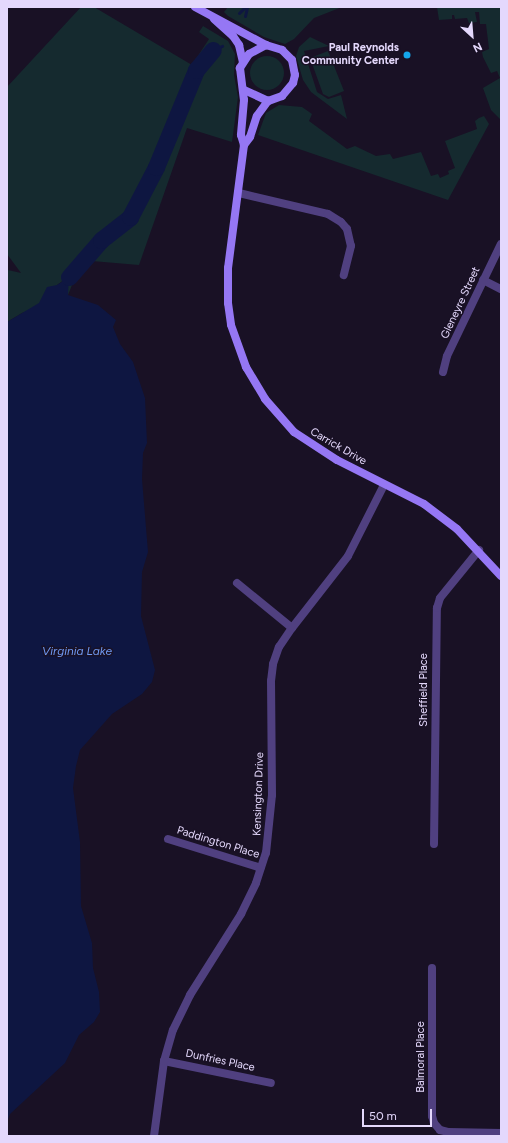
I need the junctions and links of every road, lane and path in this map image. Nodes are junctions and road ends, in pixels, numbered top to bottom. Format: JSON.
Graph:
{"nodes":[{"id":1,"x":195,"y":7,"type":"edge"},
{"id":2,"x":212,"y":17,"type":"junction"},
{"id":3,"x":266,"y":45,"type":"junction"},
{"id":4,"x":243,"y":62,"type":"junction"},
{"id":5,"x":244,"y":90,"type":"junction"},
{"id":6,"x":268,"y":101,"type":"junction"},
{"id":7,"x":244,"y":145,"type":"junction"},
{"id":8,"x":239,"y":192,"type":"junction"},
{"id":9,"x":501,"y":244,"type":"edge"},
{"id":10,"x":344,"y":276,"type":"dead end"},
{"id":11,"x":483,"y":280,"type":"junction"},
{"id":12,"x":501,"y":289,"type":"edge"},
{"id":13,"x":444,"y":372,"type":"dead end"},
{"id":14,"x":384,"y":485,"type":"junction"},
{"id":15,"x":479,"y":550,"type":"junction"},
{"id":16,"x":501,"y":576,"type":"edge"},
{"id":17,"x":237,"y":583,"type":"dead end"},
{"id":18,"x":292,"y":628,"type":"junction"},
{"id":19,"x":168,"y":839,"type":"dead end"},
{"id":20,"x":434,"y":844,"type":"dead end"},
{"id":21,"x":261,"y":868,"type":"junction"},
{"id":22,"x":432,"y":968,"type":"dead end"},
{"id":23,"x":164,"y":1061,"type":"junction"},
{"id":24,"x":271,"y":1084,"type":"dead end"},
{"id":25,"x":501,"y":1134,"type":"edge"},
{"id":26,"x":154,"y":1136,"type":"edge"}],
"edges":[{"from":1,"to":2,"type":"street","name":"Carrick Drive"},
{"from":2,"to":3,"type":"street","name":"Carrick Drive"},
{"from":2,"to":4,"type":"street","name":"Carrick Drive"},
{"from":3,"to":4,"type":"street"},
{"from":3,"to":6,"type":"street","name":"Carrick Drive"},
{"from":4,"to":5,"type":"street","name":"Carrick Drive"},
{"from":5,"to":6,"type":"street"},
{"from":5,"to":7,"type":"street","name":"Carrick Drive"},
{"from":6,"to":7,"type":"street","name":"Carrick Drive"},
{"from":7,"to":8,"type":"street","name":"Carrick Drive"},
{"from":8,"to":10,"type":"street"},
{"from":8,"to":14,"type":"street","name":"Carrick Drive"},
{"from":9,"to":11,"type":"street","name":"Gleneyre Street"},
{"from":11,"to":12,"type":"street"},
{"from":11,"to":13,"type":"street","name":"Gleneyre Street"},
{"from":14,"to":15,"type":"street","name":"Carrick Drive"},
{"from":14,"to":18,"type":"street","name":"Kensington Drive"},
{"from":15,"to":16,"type":"street","name":"Carrick Drive"},
{"from":15,"to":20,"type":"street","name":"Sheffield Place"},
{"from":17,"to":18,"type":"street"},
{"from":18,"to":21,"type":"street","name":"Kensington Drive"},
{"from":19,"to":21,"type":"street","name":"Paddington Place"},
{"from":21,"to":23,"type":"street","name":"Kensington Drive"},
{"from":22,"to":25,"type":"street","name":"Balmoral Place"},
{"from":23,"to":24,"type":"street","name":"Dunfries Place"},
{"from":23,"to":26,"type":"street","name":"Kensington Drive"}]}
